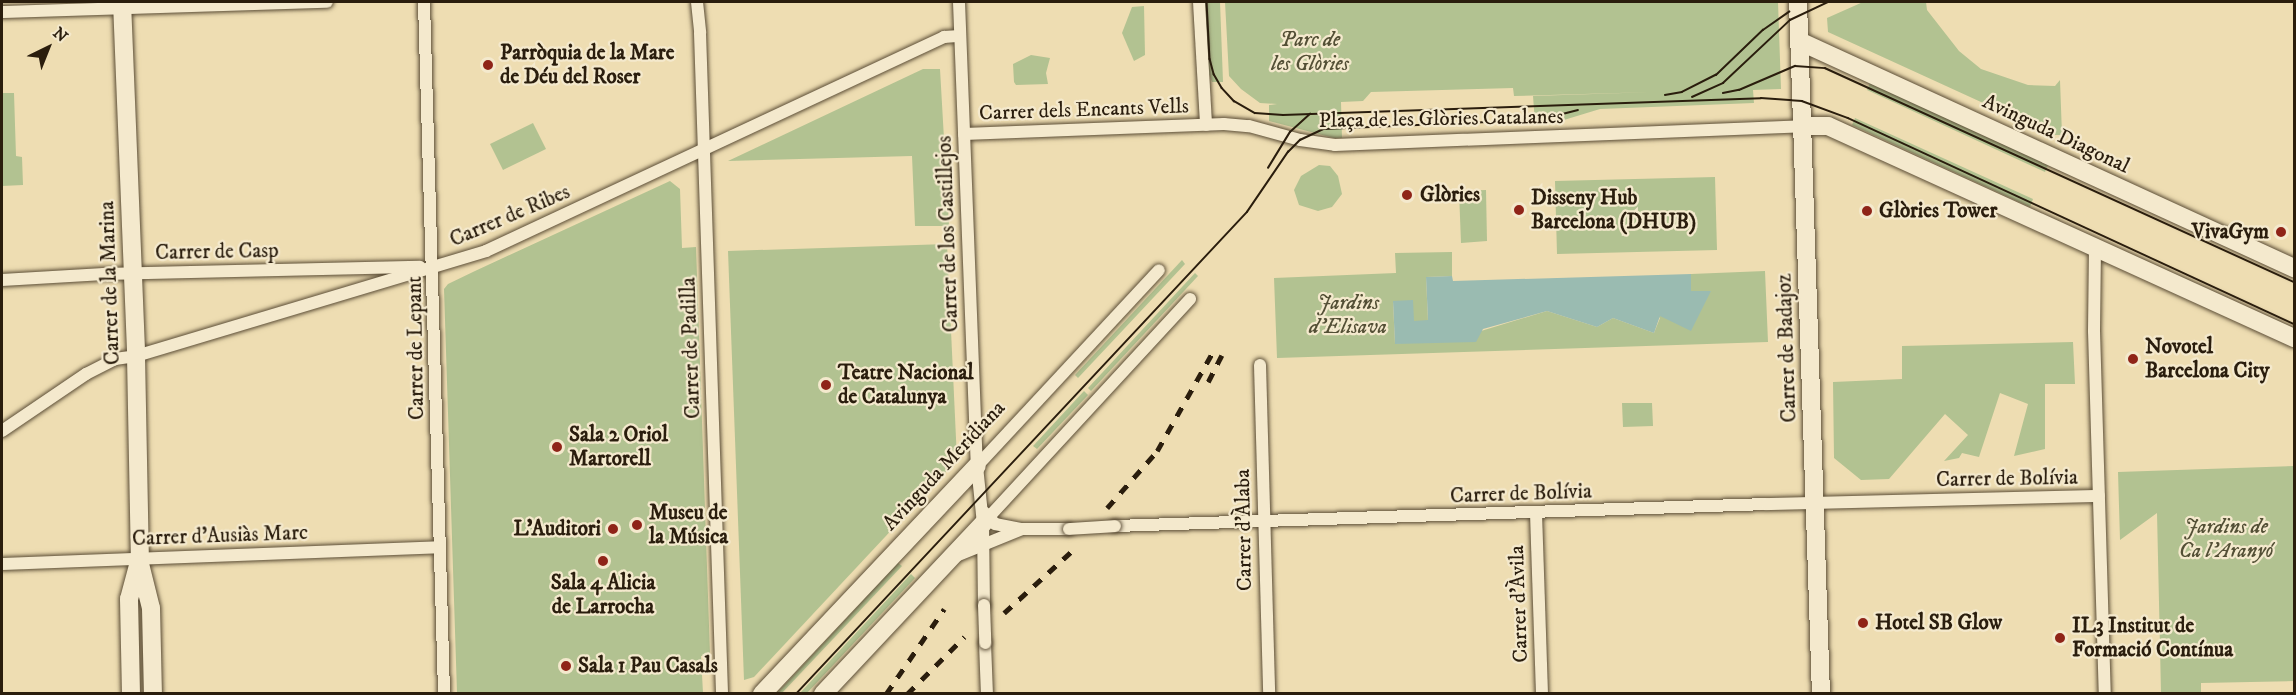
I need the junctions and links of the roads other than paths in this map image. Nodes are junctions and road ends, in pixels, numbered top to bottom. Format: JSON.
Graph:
{"nodes":[{"id":1,"x":327,"y":2,"type":"edge"},
{"id":2,"x":424,"y":2,"type":"edge"},
{"id":3,"x":697,"y":2,"type":"edge"},
{"id":4,"x":959,"y":2,"type":"edge"},
{"id":5,"x":1199,"y":2,"type":"edge"},
{"id":6,"x":1798,"y":2,"type":"edge"},
{"id":7,"x":122,"y":5,"type":"edge"},
{"id":8,"x":2,"y":12,"type":"edge"},
{"id":9,"x":960,"y":36,"type":"junction"},
{"id":10,"x":1799,"y":41,"type":"junction"},
{"id":11,"x":1206,"y":125,"type":"junction"},
{"id":12,"x":1803,"y":126,"type":"junction"},
{"id":13,"x":964,"y":134,"type":"junction"},
{"id":14,"x":703,"y":150,"type":"junction"},
{"id":15,"x":2095,"y":249,"type":"junction"},
{"id":16,"x":434,"y":267,"type":"junction"},
{"id":17,"x":2295,"y":268,"type":"edge"},
{"id":18,"x":1159,"y":270,"type":"dead end"},
{"id":19,"x":131,"y":273,"type":"junction"},
{"id":20,"x":2,"y":280,"type":"edge"},
{"id":21,"x":1190,"y":299,"type":"dead end"},
{"id":22,"x":2295,"y":338,"type":"edge"},
{"id":23,"x":136,"y":356,"type":"junction"},
{"id":24,"x":1260,"y":365,"type":"dead end"},
{"id":25,"x":2,"y":431,"type":"edge"},
{"id":26,"x":977,"y":466,"type":"junction"},
{"id":27,"x":2099,"y":496,"type":"junction"},
{"id":28,"x":1813,"y":503,"type":"junction"},
{"id":29,"x":1536,"y":513,"type":"junction"},
{"id":30,"x":984,"y":517,"type":"junction"},
{"id":31,"x":1263,"y":522,"type":"junction"},
{"id":32,"x":1022,"y":529,"type":"junction"},
{"id":33,"x":983,"y":545,"type":"junction"},
{"id":34,"x":440,"y":547,"type":"junction"},
{"id":35,"x":950,"y":558,"type":"junction"},
{"id":36,"x":140,"y":561,"type":"junction"},
{"id":37,"x":2,"y":564,"type":"edge"},
{"id":38,"x":131,"y":693,"type":"edge"},
{"id":39,"x":153,"y":693,"type":"edge"},
{"id":40,"x":444,"y":693,"type":"edge"},
{"id":41,"x":722,"y":693,"type":"edge"},
{"id":42,"x":762,"y":693,"type":"edge"},
{"id":43,"x":823,"y":693,"type":"edge"},
{"id":44,"x":987,"y":693,"type":"edge"},
{"id":45,"x":1269,"y":693,"type":"edge"},
{"id":46,"x":1542,"y":693,"type":"edge"},
{"id":47,"x":1821,"y":693,"type":"edge"},
{"id":48,"x":2105,"y":693,"type":"edge"}],
"edges":[{"from":1,"to":7,"type":"street"},
{"from":2,"to":16,"type":"street","name":"Carrer de Lepant"},
{"from":3,"to":14,"type":"street","name":"Carrer de Padilla"},
{"from":4,"to":9,"type":"street","name":"Carrer de los Castillejos"},
{"from":5,"to":11,"type":"street"},
{"from":6,"to":10,"type":"street","name":"Carrer de Badajoz"},
{"from":7,"to":8,"type":"street"},
{"from":7,"to":19,"type":"street","name":"Carrer de la Marina"},
{"from":9,"to":13,"type":"street","name":"Carrer de los Castillejos"},
{"from":9,"to":14,"type":"street","name":"Carrer de Ribes"},
{"from":10,"to":12,"type":"street","name":"Carrer de Badajoz"},
{"from":10,"to":17,"type":"street","name":"Avinguda Diagonal"},
{"from":11,"to":12,"type":"street","name":"Plaça de les Glòries Catalanes"},
{"from":11,"to":13,"type":"street","name":"Carrer dels Encants Vells"},
{"from":12,"to":15,"type":"street"},
{"from":12,"to":28,"type":"street","name":"Carrer de Badajoz"},
{"from":13,"to":26,"type":"street","name":"Carrer de los Castillejos"},
{"from":14,"to":16,"type":"street","name":"Carrer de Ribes"},
{"from":14,"to":41,"type":"street","name":"Carrer de Padilla"},
{"from":15,"to":22,"type":"street"},
{"from":15,"to":27,"type":"street"},
{"from":16,"to":19,"type":"street","name":"Carrer de Casp"},
{"from":16,"to":23,"type":"street","name":"Carrer de Ribes"},
{"from":16,"to":34,"type":"street","name":"Carrer de Lepant"},
{"from":18,"to":26,"type":"street","name":"Avinguda Meridiana"},
{"from":19,"to":20,"type":"street","name":"Carrer de Casp"},
{"from":19,"to":23,"type":"street","name":"Carrer de la Marina"},
{"from":21,"to":30,"type":"street"},
{"from":23,"to":25,"type":"street","name":"Carrer de Ribes"},
{"from":23,"to":36,"type":"street","name":"Carrer de la Marina"},
{"from":24,"to":31,"type":"street","name":"Carrer d'Àlaba"},
{"from":26,"to":30,"type":"street","name":"Carrer de los Castillejos"},
{"from":26,"to":42,"type":"street","name":"Avinguda Meridiana"},
{"from":27,"to":28,"type":"street","name":"Carrer de Bolívia"},
{"from":27,"to":48,"type":"street"},
{"from":28,"to":29,"type":"street","name":"Carrer de Bolívia"},
{"from":28,"to":47,"type":"street","name":"Carrer de Badajoz"},
{"from":29,"to":31,"type":"street","name":"Carrer de Bolívia"},
{"from":29,"to":46,"type":"street","name":"Carrer d'Àvila"},
{"from":30,"to":32,"type":"street"},
{"from":30,"to":33,"type":"street","name":"Carrer de los Castillejos"},
{"from":30,"to":35,"type":"street"},
{"from":31,"to":32,"type":"street","name":"Carrer de Bolívia","bridge":true},
{"from":31,"to":45,"type":"street","name":"Carrer d'Àlaba"},
{"from":32,"to":33,"type":"street","name":"Carrer de Bolívia"},
{"from":33,"to":35,"type":"street","name":"Carrer de Bolívia"},
{"from":33,"to":44,"type":"street","name":"Carrer de los Castillejos","bridge":true},
{"from":34,"to":36,"type":"street","name":"Carrer d'Ausiàs Marc"},
{"from":34,"to":40,"type":"street","name":"Carrer de Lepant"},
{"from":35,"to":43,"type":"street"},
{"from":36,"to":37,"type":"street","name":"Carrer d'Ausiàs Marc"},
{"from":36,"to":38,"type":"street","name":"Carrer de la Marina"},
{"from":36,"to":39,"type":"street","name":"Carrer de la Marina"}]}
